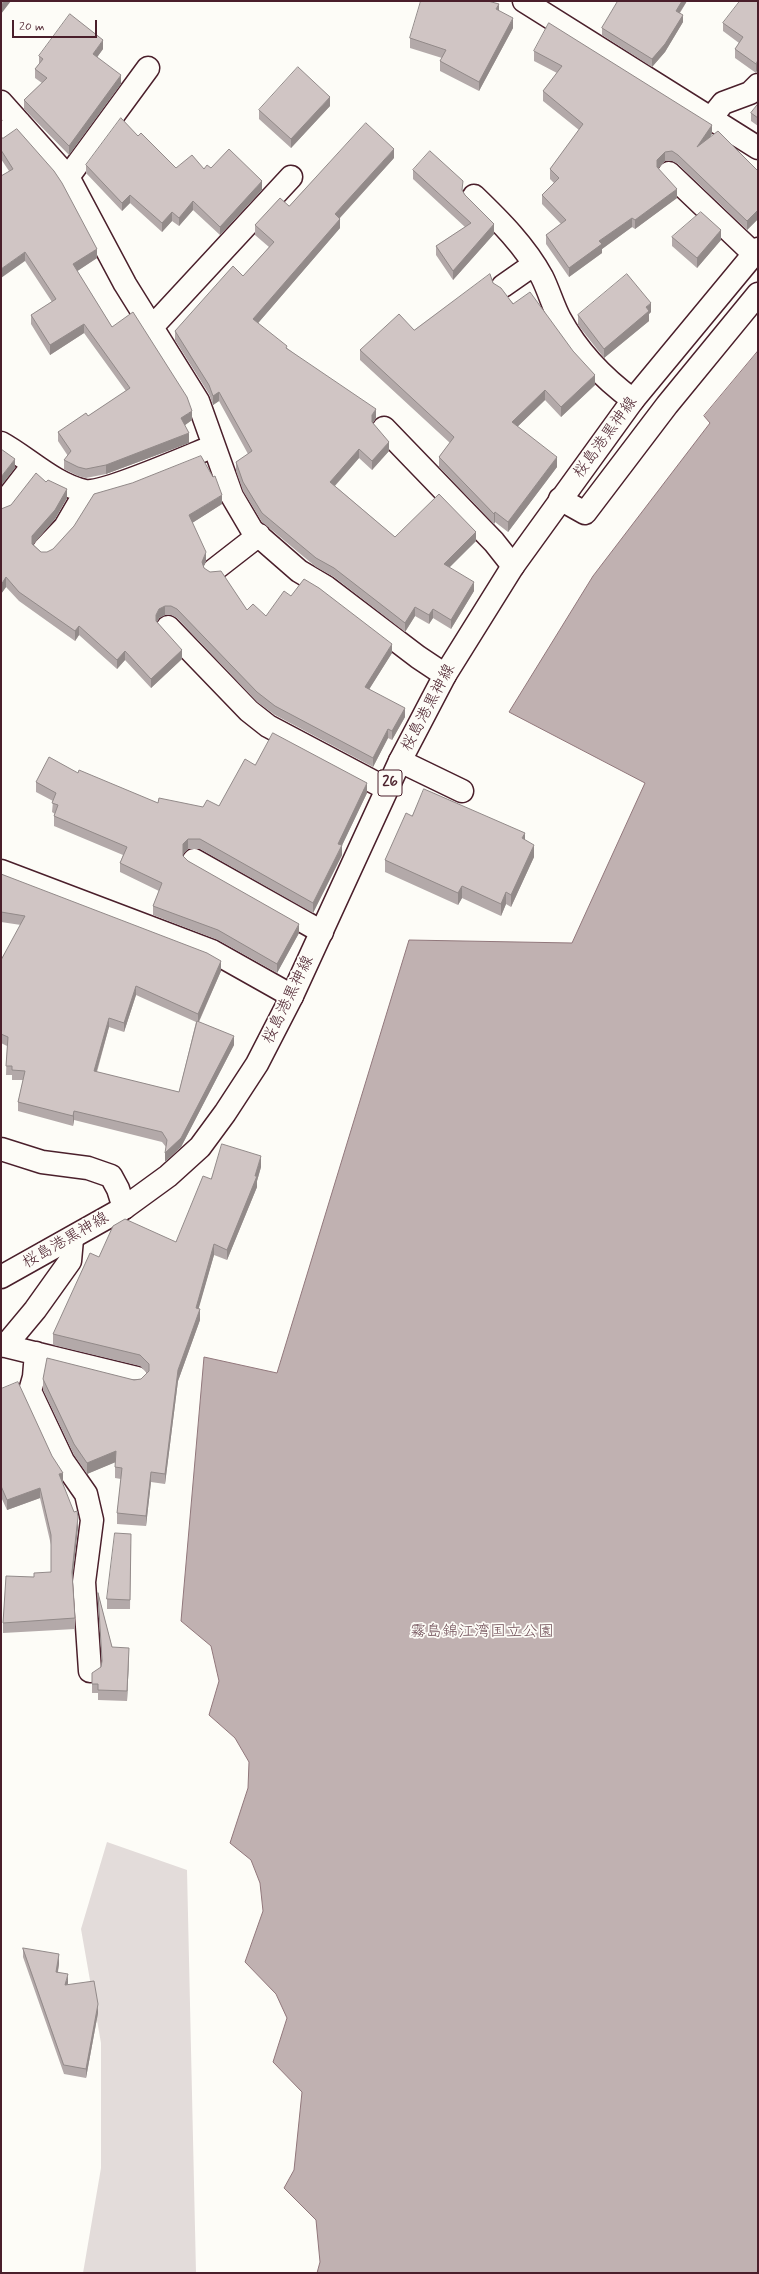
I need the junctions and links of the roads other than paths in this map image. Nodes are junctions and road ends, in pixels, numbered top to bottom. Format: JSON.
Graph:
{"nodes":[{"id":1,"x":524,"y":1,"type":"edge"},
{"id":2,"x":148,"y":68,"type":"dead end"},
{"id":3,"x":758,"y":85,"type":"edge"},
{"id":4,"x":1,"y":102,"type":"edge"},
{"id":5,"x":712,"y":118,"type":"junction"},
{"id":6,"x":19,"y":122,"type":"junction"},
{"id":7,"x":1,"y":135,"type":"edge"},
{"id":8,"x":758,"y":148,"type":"edge"},
{"id":9,"x":669,"y":173,"type":"dead end"},
{"id":10,"x":68,"y":176,"type":"junction"},
{"id":11,"x":291,"y":178,"type":"dead end"},
{"id":12,"x":474,"y":196,"type":"dead end"},
{"id":13,"x":756,"y":251,"type":"edge"},
{"id":14,"x":534,"y":265,"type":"junction"},
{"id":15,"x":503,"y":286,"type":"dead end"},
{"id":16,"x":758,"y":294,"type":"edge"},
{"id":17,"x":152,"y":327,"type":"junction"},
{"id":18,"x":633,"y":400,"type":"junction"},
{"id":19,"x":384,"y":428,"type":"dead end"},
{"id":20,"x":1,"y":442,"type":"edge"},
{"id":21,"x":214,"y":446,"type":"junction"},
{"id":22,"x":33,"y":465,"type":"junction"},
{"id":23,"x":86,"y":491,"type":"junction"},
{"id":24,"x":560,"y":499,"type":"junction"},
{"id":25,"x":1,"y":506,"type":"edge"},
{"id":26,"x":259,"y":535,"type":"junction"},
{"id":27,"x":44,"y":549,"type":"dead end"},
{"id":28,"x":513,"y":566,"type":"junction"},
{"id":29,"x":214,"y":570,"type":"edge"},
{"id":30,"x":168,"y":626,"type":"dead end"},
{"id":31,"x":446,"y":675,"type":"junction"},
{"id":32,"x":400,"y":761,"type":"junction"},
{"id":33,"x":387,"y":789,"type":"junction"},
{"id":34,"x":462,"y":791,"type":"dead end"},
{"id":35,"x":194,"y":860,"type":"dead end"},
{"id":36,"x":1,"y":871,"type":"edge"},
{"id":37,"x":322,"y":932,"type":"junction"},
{"id":38,"x":292,"y":996,"type":"junction"},
{"id":39,"x":1,"y":1149,"type":"edge"},
{"id":40,"x":124,"y":1208,"type":"junction"},
{"id":41,"x":72,"y":1239,"type":"junction"},
{"id":42,"x":1,"y":1278,"type":"edge"},
{"id":43,"x":3,"y":1345,"type":"edge"},
{"id":44,"x":36,"y":1353,"type":"junction"},
{"id":45,"x":137,"y":1378,"type":"edge"},
{"id":46,"x":90,"y":1671,"type":"dead end"}],
"edges":[{"from":1,"to":5,"type":"street"},
{"from":2,"to":10,"type":"street"},
{"from":3,"to":5,"type":"street"},
{"from":4,"to":6,"type":"street"},
{"from":5,"to":8,"type":"street"},
{"from":6,"to":7,"type":"street"},
{"from":6,"to":10,"type":"street"},
{"from":9,"to":13,"type":"street"},
{"from":10,"to":17,"type":"street"},
{"from":11,"to":17,"type":"street"},
{"from":12,"to":14,"type":"street"},
{"from":13,"to":18,"type":"street","name":"桜島港黒神線","number":"26"},
{"from":14,"to":15,"type":"street"},
{"from":14,"to":18,"type":"street"},
{"from":16,"to":24,"type":"street"},
{"from":17,"to":21,"type":"street"},
{"from":18,"to":24,"type":"street","name":"桜島港黒神線","number":"26"},
{"from":19,"to":28,"type":"street"},
{"from":20,"to":22,"type":"street"},
{"from":21,"to":23,"type":"street"},
{"from":21,"to":26,"type":"street"},
{"from":22,"to":23,"type":"street"},
{"from":22,"to":25,"type":"street"},
{"from":23,"to":27,"type":"street"},
{"from":24,"to":28,"type":"street","name":"桜島港黒神線","number":"26"},
{"from":26,"to":29,"type":"street"},
{"from":26,"to":31,"type":"street"},
{"from":28,"to":31,"type":"street","name":"桜島港黒神線","number":"26"},
{"from":30,"to":33,"type":"street"},
{"from":31,"to":32,"type":"street","name":"桜島港黒神線","number":"26"},
{"from":32,"to":33,"type":"street","name":"桜島港黒神線","number":"26"},
{"from":32,"to":34,"type":"street"},
{"from":33,"to":37,"type":"street","name":"桜島港黒神線","number":"26"},
{"from":35,"to":37,"type":"street"},
{"from":36,"to":38,"type":"street"},
{"from":37,"to":38,"type":"street","name":"桜島港黒神線","number":"26"},
{"from":38,"to":40,"type":"street","name":"桜島港黒神線","number":"26"},
{"from":39,"to":40,"type":"street"},
{"from":40,"to":41,"type":"street","name":"桜島港黒神線","number":"26"},
{"from":41,"to":42,"type":"street","name":"桜島港黒神線","number":"26"},
{"from":41,"to":43,"type":"street"},
{"from":43,"to":44,"type":"street"},
{"from":44,"to":45,"type":"street"},
{"from":44,"to":46,"type":"street"}]}
